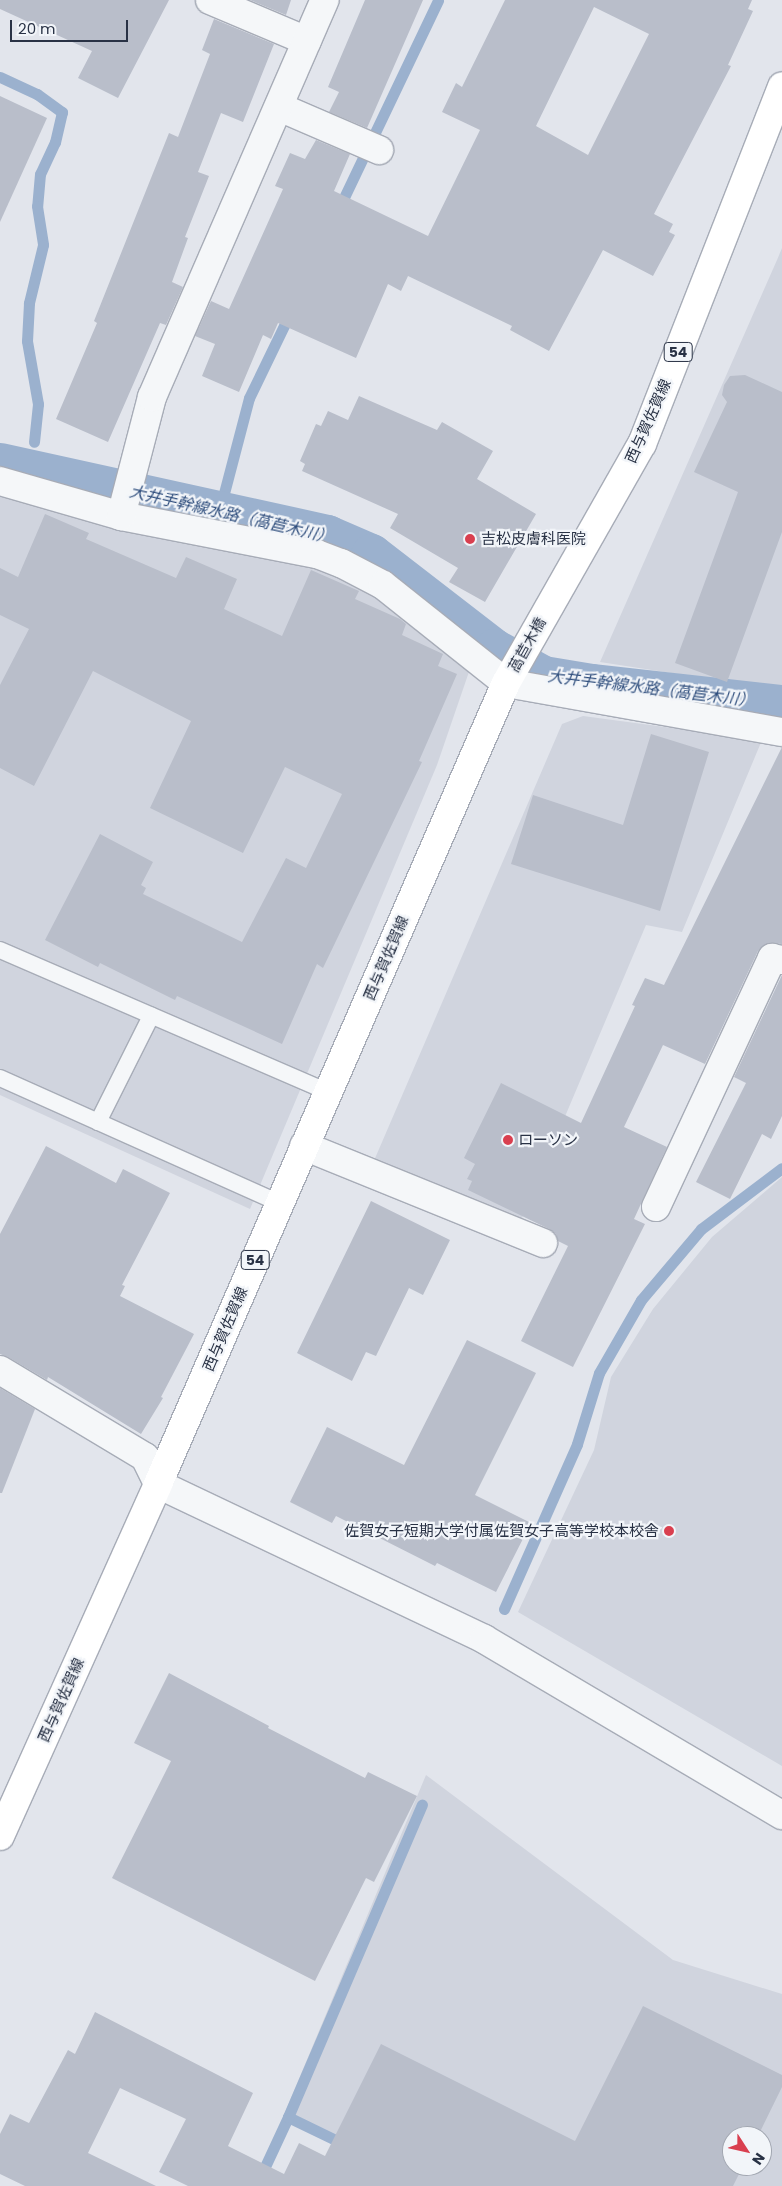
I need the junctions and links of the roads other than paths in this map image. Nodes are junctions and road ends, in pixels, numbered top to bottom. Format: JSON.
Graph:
{"nodes":[{"id":1,"x":210,"y":0,"type":"edge"},
{"id":2,"x":325,"y":0,"type":"edge"},
{"id":3,"x":307,"y":41,"type":"junction"},
{"id":4,"x":782,"y":86,"type":"edge"},
{"id":5,"x":279,"y":107,"type":"junction"},
{"id":6,"x":372,"y":146,"type":"dead end"},
{"id":7,"x":0,"y":481,"type":"edge"},
{"id":8,"x":121,"y":516,"type":"junction"},
{"id":9,"x":549,"y":606,"type":"joint"},
{"id":10,"x":506,"y":683,"type":"junction"},
{"id":11,"x":782,"y":732,"type":"edge"},
{"id":12,"x":0,"y":950,"type":"edge"},
{"id":13,"x":782,"y":960,"type":"edge"},
{"id":14,"x":150,"y":1016,"type":"junction"},
{"id":15,"x":0,"y":1078,"type":"edge"},
{"id":16,"x":328,"y":1092,"type":"junction"},
{"id":17,"x":98,"y":1122,"type":"junction"},
{"id":18,"x":304,"y":1146,"type":"junction"},
{"id":19,"x":280,"y":1203,"type":"junction"},
{"id":20,"x":656,"y":1207,"type":"dead end"},
{"id":21,"x":543,"y":1243,"type":"dead end"},
{"id":22,"x":0,"y":1370,"type":"edge"},
{"id":23,"x":158,"y":1484,"type":"junction"},
{"id":24,"x":782,"y":1815,"type":"edge"},
{"id":25,"x":0,"y":1836,"type":"edge"}],
"edges":[{"from":1,"to":3,"type":"street"},
{"from":2,"to":3,"type":"street"},
{"from":3,"to":5,"type":"street"},
{"from":4,"to":9,"type":"main road","name":"西与賀佐賀線","number":"54"},
{"from":5,"to":6,"type":"street"},
{"from":5,"to":8,"type":"street"},
{"from":7,"to":8,"type":"street"},
{"from":8,"to":10,"type":"street"},
{"from":9,"to":10,"type":"main road","name":"萵苣木橋","number":"54"},
{"from":10,"to":11,"type":"street"},
{"from":10,"to":16,"type":"main road","name":"西与賀佐賀線","number":"54"},
{"from":12,"to":14,"type":"lane"},
{"from":13,"to":20,"type":"street"},
{"from":14,"to":16,"type":"lane"},
{"from":14,"to":17,"type":"lane"},
{"from":15,"to":17,"type":"lane"},
{"from":16,"to":18,"type":"main road","name":"西与賀佐賀線","number":"54"},
{"from":17,"to":19,"type":"lane"},
{"from":18,"to":19,"type":"main road","name":"西与賀佐賀線","number":"54"},
{"from":18,"to":21,"type":"street"},
{"from":19,"to":23,"type":"main road","name":"西与賀佐賀線","number":"54"},
{"from":22,"to":23,"type":"street"},
{"from":23,"to":24,"type":"street"},
{"from":23,"to":25,"type":"main road","name":"西与賀佐賀線","number":"54"}]}
